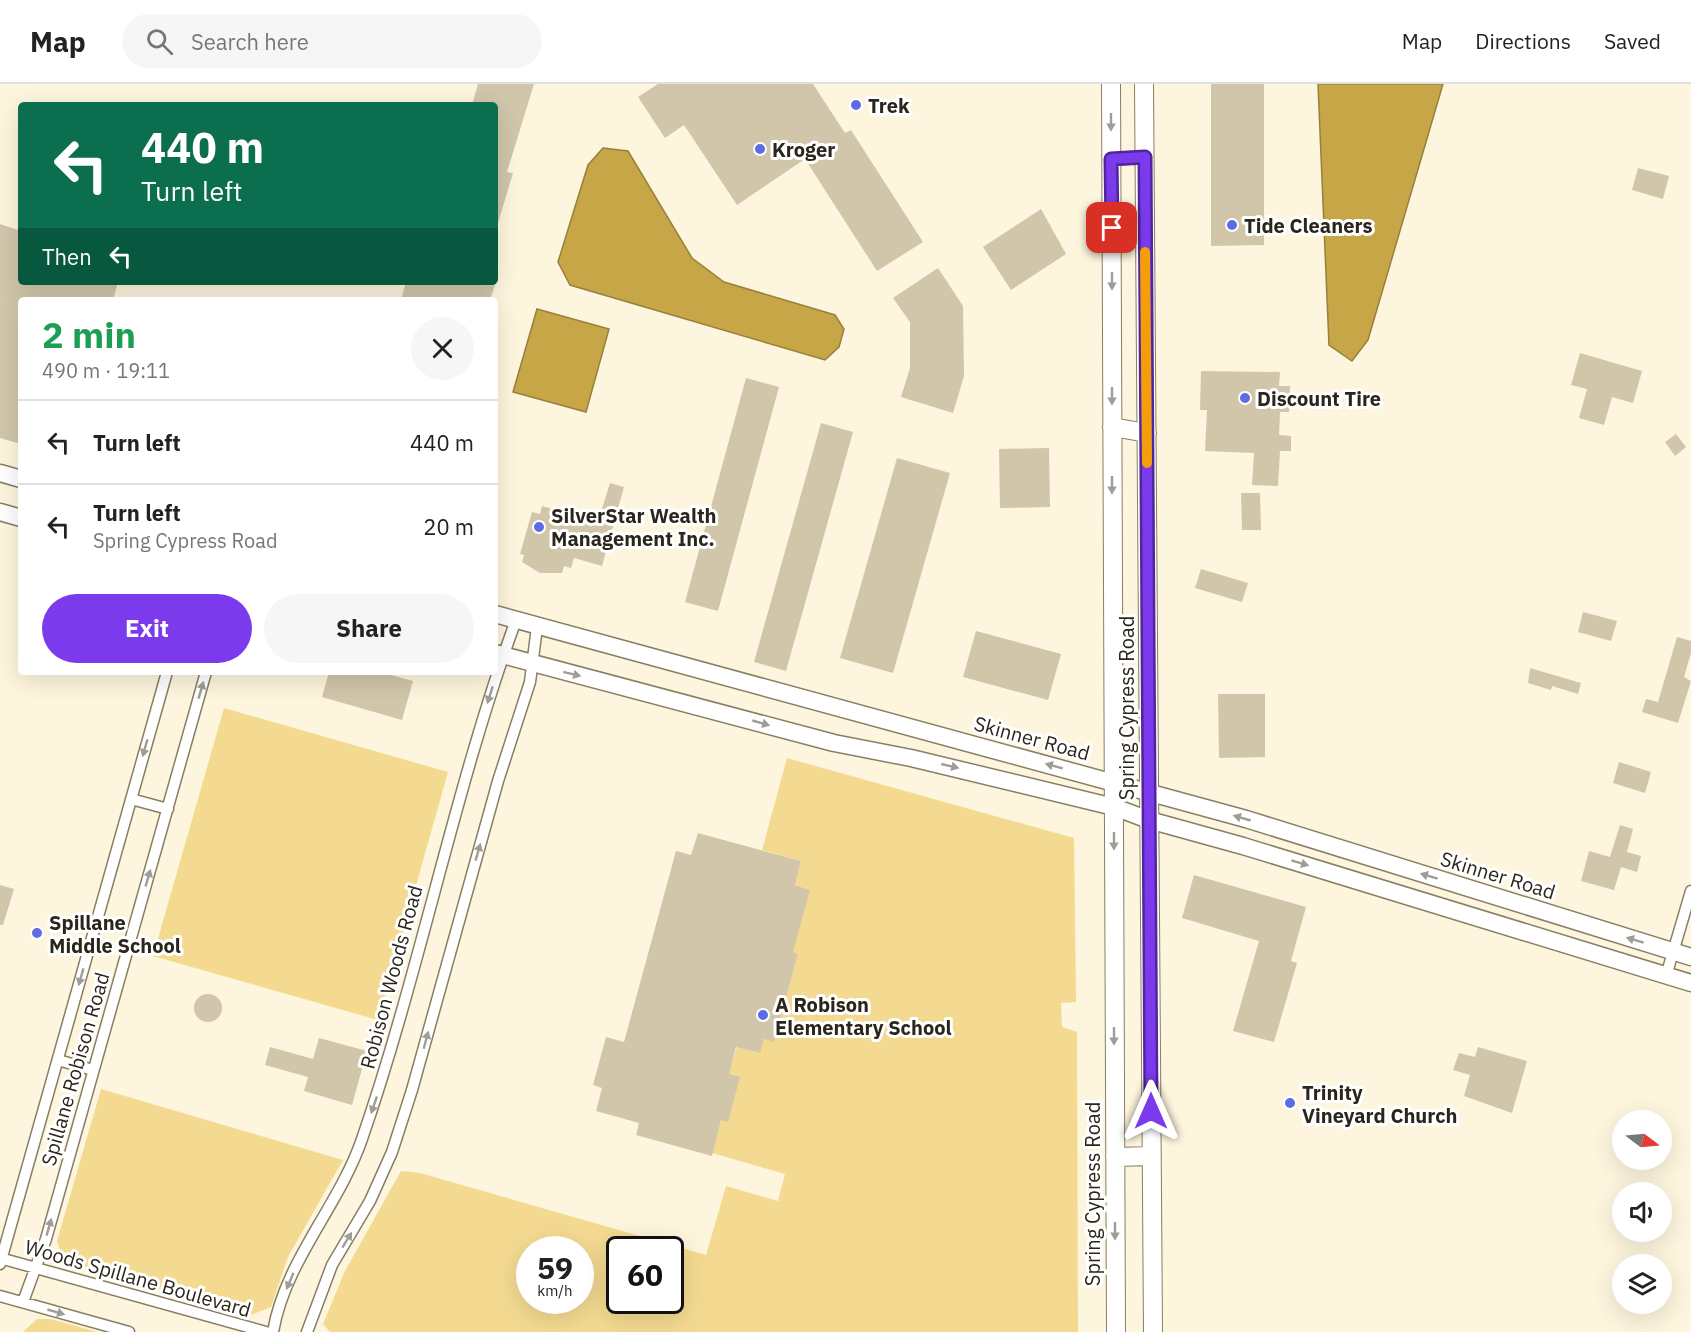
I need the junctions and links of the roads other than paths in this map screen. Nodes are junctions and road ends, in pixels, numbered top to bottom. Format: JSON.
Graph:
{"nodes":[{"id":1,"x":1111,"y":84,"type":"edge"},
{"id":2,"x":1144,"y":84,"type":"edge"},
{"id":3,"x":1145,"y":157,"type":"junction"},
{"id":4,"x":1111,"y":159,"type":"junction"},
{"id":5,"x":1112,"y":427,"type":"junction"},
{"id":6,"x":1147,"y":433,"type":"junction"},
{"id":7,"x":0,"y":473,"type":"edge"},
{"id":8,"x":18,"y":478,"type":"edge"},
{"id":9,"x":0,"y":512,"type":"edge"},
{"id":10,"x":18,"y":517,"type":"edge"},
{"id":11,"x":498,"y":615,"type":"edge"},
{"id":12,"x":516,"y":620,"type":"junction"},
{"id":13,"x":537,"y":627,"type":"junction"},
{"id":14,"x":499,"y":655,"type":"edge"},
{"id":15,"x":532,"y":664,"type":"junction"},
{"id":16,"x":166,"y":675,"type":"edge"},
{"id":17,"x":205,"y":675,"type":"edge"},
{"id":18,"x":493,"y":675,"type":"edge"},
{"id":19,"x":1113,"y":782,"type":"junction"},
{"id":20,"x":1149,"y":792,"type":"junction"},
{"id":21,"x":131,"y":799,"type":"junction"},
{"id":22,"x":1114,"y":807,"type":"junction"},
{"id":23,"x":168,"y":809,"type":"junction"},
{"id":24,"x":1149,"y":820,"type":"junction"},
{"id":25,"x":1462,"y":886,"type":"junction"},
{"id":26,"x":1691,"y":891,"type":"edge"},
{"id":27,"x":1455,"y":911,"type":"junction"},
{"id":28,"x":1674,"y":952,"type":"junction"},
{"id":29,"x":1691,"y":957,"type":"edge"},
{"id":30,"x":1666,"y":976,"type":"junction"},
{"id":31,"x":1691,"y":983,"type":"edge"},
{"id":32,"x":58,"y":1060,"type":"junction"},
{"id":33,"x":93,"y":1070,"type":"junction"},
{"id":34,"x":1115,"y":1156,"type":"junction"},
{"id":35,"x":1151,"y":1156,"type":"junction"},
{"id":36,"x":0,"y":1260,"type":"edge"},
{"id":37,"x":36,"y":1268,"type":"junction"},
{"id":38,"x":0,"y":1296,"type":"edge"},
{"id":39,"x":23,"y":1302,"type":"junction"},
{"id":40,"x":129,"y":1332,"type":"edge"},
{"id":41,"x":266,"y":1332,"type":"edge"},
{"id":42,"x":273,"y":1332,"type":"edge"},
{"id":43,"x":307,"y":1332,"type":"edge"},
{"id":44,"x":1116,"y":1332,"type":"edge"},
{"id":45,"x":1153,"y":1332,"type":"edge"}],
"edges":[{"from":1,"to":4,"type":"main road","name":"Spring Cypress Road","one_way":true},
{"from":2,"to":3,"type":"main road","name":"Spring Cypress Road"},
{"from":3,"to":4,"type":"main road"},
{"from":3,"to":6,"type":"main road","name":"Spring Cypress Road"},
{"from":4,"to":5,"type":"main road","name":"Spring Cypress Road","one_way":true},
{"from":5,"to":6,"type":"main road"},
{"from":5,"to":19,"type":"main road","name":"Spring Cypress Road","one_way":true},
{"from":6,"to":20,"type":"main road","name":"Spring Cypress Road"},
{"from":7,"to":8,"type":"street"},
{"from":9,"to":10,"type":"street"},
{"from":11,"to":12,"type":"street","name":"Skinner Road"},
{"from":12,"to":13,"type":"street","name":"Skinner Road"},
{"from":12,"to":14,"type":"street","name":"Robison Woods Road"},
{"from":13,"to":15,"type":"street"},
{"from":19,"to":13,"type":"street","name":"Skinner Road","one_way":true},
{"from":14,"to":15,"type":"street"},
{"from":15,"to":22,"type":"street","one_way":true},
{"from":43,"to":15,"type":"street","one_way":true},
{"from":16,"to":21,"type":"street","name":"Spillane Robison Road","one_way":true},
{"from":23,"to":17,"type":"street","name":"Spillane Robison Road","one_way":true},
{"from":18,"to":42,"type":"street","name":"Robison Woods Road","one_way":true},
{"from":19,"to":20,"type":"street","name":"Skinner Road"},
{"from":19,"to":22,"type":"main road","name":"Spring Cypress Road"},
{"from":20,"to":24,"type":"main road","name":"Spring Cypress Road"},
{"from":25,"to":20,"type":"street","name":"Skinner Road","one_way":true},
{"from":21,"to":23,"type":"street"},
{"from":21,"to":32,"type":"street","name":"Spillane Robison Road","one_way":true},
{"from":22,"to":24,"type":"street"},
{"from":22,"to":34,"type":"main road","name":"Spring Cypress Road","one_way":true},
{"from":33,"to":23,"type":"street","name":"Spillane Robison Road","one_way":true},
{"from":24,"to":27,"type":"street","one_way":true},
{"from":24,"to":35,"type":"main road","name":"Spring Cypress Road"},
{"from":25,"to":27,"type":"street"},
{"from":28,"to":25,"type":"street","name":"Skinner Road","one_way":true},
{"from":26,"to":28,"type":"street"},
{"from":27,"to":30,"type":"street"},
{"from":28,"to":29,"type":"street","name":"Skinner Road"},
{"from":28,"to":30,"type":"street"},
{"from":30,"to":31,"type":"street"},
{"from":32,"to":33,"type":"street"},
{"from":32,"to":36,"type":"street","name":"Spillane Robison Road"},
{"from":37,"to":33,"type":"street","name":"Spillane Robison Road","one_way":true},
{"from":34,"to":35,"type":"main road"},
{"from":34,"to":44,"type":"main road","name":"Spring Cypress Road","one_way":true},
{"from":35,"to":45,"type":"main road","name":"Spring Cypress Road"},
{"from":36,"to":37,"type":"street","name":"Woods Spillane Boulevard"},
{"from":37,"to":39,"type":"street","name":"Spillane Robison Road"},
{"from":37,"to":41,"type":"street","name":"Woods Spillane Boulevard"},
{"from":38,"to":39,"type":"street"},
{"from":39,"to":40,"type":"street","one_way":true}]}
